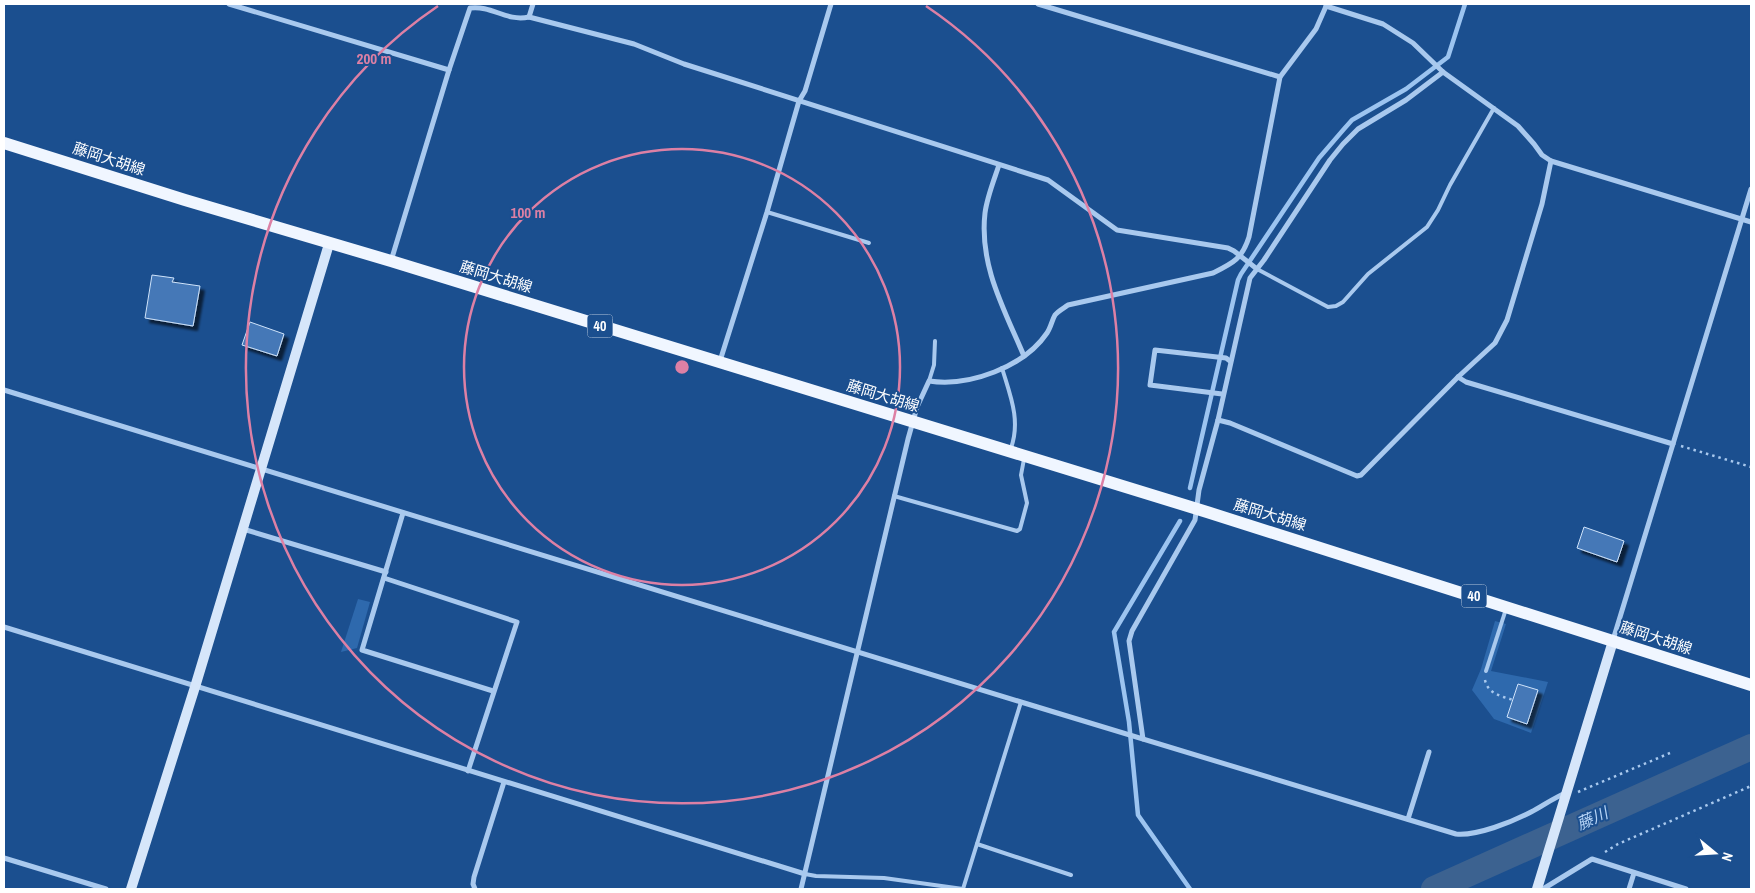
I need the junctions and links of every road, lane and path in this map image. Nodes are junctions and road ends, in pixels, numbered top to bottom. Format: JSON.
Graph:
{"nodes":[{"id":1,"x":229,"y":4,"type":"edge"},
{"id":2,"x":533,"y":4,"type":"edge"},
{"id":3,"x":831,"y":4,"type":"edge"},
{"id":4,"x":1038,"y":4,"type":"edge"},
{"id":5,"x":1327,"y":5,"type":"edge"},
{"id":6,"x":529,"y":17,"type":"junction"},
{"id":7,"x":449,"y":70,"type":"junction"},
{"id":8,"x":1442,"y":71,"type":"junction"},
{"id":9,"x":1280,"y":77,"type":"junction"},
{"id":10,"x":799,"y":102,"type":"junction"},
{"id":11,"x":1494,"y":108,"type":"junction"},
{"id":12,"x":4,"y":143,"type":"edge"},
{"id":13,"x":1551,"y":161,"type":"junction"},
{"id":14,"x":999,"y":165,"type":"junction"},
{"id":15,"x":1751,"y":189,"type":"edge"},
{"id":16,"x":767,"y":212,"type":"junction"},
{"id":17,"x":1742,"y":219,"type":"junction"},
{"id":18,"x":1751,"y":222,"type":"edge"},
{"id":19,"x":869,"y":243,"type":"dead end"},
{"id":20,"x":329,"y":244,"type":"junction"},
{"id":21,"x":1242,"y":258,"type":"junction"},
{"id":22,"x":391,"y":261,"type":"junction"},
{"id":23,"x":1255,"y":268,"type":"junction"},
{"id":24,"x":935,"y":341,"type":"dead end"},
{"id":25,"x":1024,"y":356,"type":"junction"},
{"id":26,"x":1228,"y":360,"type":"junction"},
{"id":27,"x":720,"y":363,"type":"junction"},
{"id":28,"x":1002,"y":368,"type":"junction"},
{"id":29,"x":1458,"y":377,"type":"junction"},
{"id":30,"x":929,"y":381,"type":"junction"},
{"id":31,"x":4,"y":390,"type":"edge"},
{"id":32,"x":1220,"y":393,"type":"junction"},
{"id":33,"x":1218,"y":420,"type":"junction"},
{"id":34,"x":912,"y":422,"type":"junction"},
{"id":35,"x":1673,"y":444,"type":"junction"},
{"id":36,"x":1010,"y":452,"type":"junction"},
{"id":37,"x":1025,"y":457,"type":"junction"},
{"id":38,"x":1751,"y":467,"type":"edge"},
{"id":39,"x":261,"y":470,"type":"junction"},
{"id":40,"x":894,"y":496,"type":"junction"},
{"id":41,"x":1197,"y":509,"type":"junction"},
{"id":42,"x":403,"y":513,"type":"junction"},
{"id":43,"x":242,"y":529,"type":"junction"},
{"id":44,"x":385,"y":575,"type":"junction"},
{"id":45,"x":1506,"y":606,"type":"junction"},
{"id":46,"x":4,"y":627,"type":"edge"},
{"id":47,"x":1613,"y":641,"type":"junction"},
{"id":48,"x":858,"y":651,"type":"junction"},
{"id":49,"x":1486,"y":671,"type":"joint"},
{"id":50,"x":1751,"y":685,"type":"edge"},
{"id":51,"x":195,"y":687,"type":"junction"},
{"id":52,"x":493,"y":691,"type":"junction"},
{"id":53,"x":1513,"y":700,"type":"dead end"},
{"id":54,"x":1021,"y":702,"type":"junction"},
{"id":55,"x":1143,"y":739,"type":"junction"},
{"id":56,"x":1429,"y":752,"type":"dead end"},
{"id":57,"x":1670,"y":753,"type":"dead end"},
{"id":58,"x":468,"y":771,"type":"junction"},
{"id":59,"x":504,"y":782,"type":"junction"},
{"id":60,"x":1751,"y":786,"type":"edge"},
{"id":61,"x":1566,"y":798,"type":"junction"},
{"id":62,"x":1408,"y":819,"type":"junction"},
{"id":63,"x":977,"y":844,"type":"junction"},
{"id":64,"x":4,"y":858,"type":"edge"},
{"id":65,"x":1592,"y":860,"type":"junction"},
{"id":66,"x":1634,"y":873,"type":"junction"},
{"id":67,"x":804,"y":874,"type":"junction"},
{"id":68,"x":1071,"y":875,"type":"dead end"},
{"id":69,"x":1540,"y":887,"type":"edge"},
{"id":70,"x":106,"y":889,"type":"edge"},
{"id":71,"x":131,"y":889,"type":"edge"},
{"id":72,"x":475,"y":889,"type":"edge"},
{"id":73,"x":801,"y":889,"type":"edge"},
{"id":74,"x":963,"y":889,"type":"edge"},
{"id":75,"x":1629,"y":889,"type":"edge"},
{"id":76,"x":1686,"y":889,"type":"edge"}],
"edges":[{"from":1,"to":7,"type":"street"},
{"from":2,"to":6,"type":"street"},
{"from":3,"to":10,"type":"street"},
{"from":4,"to":9,"type":"street"},
{"from":5,"to":8,"type":"street"},
{"from":5,"to":9,"type":"street"},
{"from":6,"to":7,"type":"street"},
{"from":6,"to":10,"type":"street"},
{"from":7,"to":22,"type":"street"},
{"from":8,"to":11,"type":"street"},
{"from":8,"to":23,"type":"street"},
{"from":9,"to":21,"type":"street"},
{"from":10,"to":14,"type":"street"},
{"from":10,"to":16,"type":"street"},
{"from":11,"to":13,"type":"street"},
{"from":11,"to":23,"type":"lane"},
{"from":12,"to":20,"type":"main road","name":"藤岡大胡線","number":"40"},
{"from":13,"to":17,"type":"street"},
{"from":13,"to":29,"type":"street"},
{"from":14,"to":21,"type":"street"},
{"from":14,"to":25,"type":"street"},
{"from":15,"to":17,"type":"street"},
{"from":16,"to":19,"type":"lane"},
{"from":16,"to":27,"type":"street"},
{"from":17,"to":18,"type":"street"},
{"from":17,"to":35,"type":"street"},
{"from":20,"to":22,"type":"main road","name":"藤岡大胡線","number":"40"},
{"from":20,"to":39,"type":"street"},
{"from":21,"to":23,"type":"street"},
{"from":21,"to":25,"type":"street"},
{"from":22,"to":27,"type":"main road","name":"藤岡大胡線","number":"40"},
{"from":23,"to":26,"type":"street"},
{"from":24,"to":30,"type":"lane"},
{"from":25,"to":28,"type":"street"},
{"from":26,"to":32,"type":"street"},
{"from":26,"to":32,"type":"street"},
{"from":27,"to":34,"type":"main road","name":"藤岡大胡線","number":"40"},
{"from":28,"to":30,"type":"street"},
{"from":28,"to":36,"type":"lane"},
{"from":29,"to":33,"type":"street"},
{"from":29,"to":35,"type":"street"},
{"from":30,"to":34,"type":"street"},
{"from":31,"to":39,"type":"street"},
{"from":32,"to":33,"type":"street"},
{"from":33,"to":41,"type":"street"},
{"from":34,"to":36,"type":"main road","name":"藤岡大胡線","number":"40"},
{"from":34,"to":40,"type":"street"},
{"from":35,"to":38,"type":"path"},
{"from":35,"to":47,"type":"street"},
{"from":36,"to":37,"type":"main road","name":"藤岡大胡線","number":"40"},
{"from":37,"to":40,"type":"lane"},
{"from":37,"to":41,"type":"main road","name":"藤岡大胡線","number":"40"},
{"from":39,"to":42,"type":"street"},
{"from":39,"to":43,"type":"street"},
{"from":40,"to":48,"type":"street"},
{"from":41,"to":45,"type":"main road","name":"藤岡大胡線","number":"40"},
{"from":41,"to":55,"type":"street"},
{"from":42,"to":44,"type":"street"},
{"from":42,"to":48,"type":"street"},
{"from":43,"to":44,"type":"street"},
{"from":43,"to":51,"type":"street"},
{"from":44,"to":52,"type":"street"},
{"from":44,"to":52,"type":"street"},
{"from":45,"to":47,"type":"main road","name":"藤岡大胡線","number":"40"},
{"from":45,"to":49,"type":"lane"},
{"from":46,"to":51,"type":"street"},
{"from":47,"to":50,"type":"main road","name":"藤岡大胡線","number":"40"},
{"from":47,"to":61,"type":"street"},
{"from":48,"to":54,"type":"street"},
{"from":48,"to":67,"type":"street"},
{"from":49,"to":53,"type":"path"},
{"from":51,"to":58,"type":"street"},
{"from":51,"to":71,"type":"street"},
{"from":52,"to":58,"type":"street"},
{"from":54,"to":55,"type":"street"},
{"from":54,"to":63,"type":"lane"},
{"from":55,"to":62,"type":"street"},
{"from":56,"to":62,"type":"street"},
{"from":57,"to":61,"type":"path"},
{"from":58,"to":59,"type":"street"},
{"from":59,"to":67,"type":"street"},
{"from":59,"to":72,"type":"street"},
{"from":60,"to":65,"type":"path"},
{"from":61,"to":62,"type":"street"},
{"from":61,"to":69,"type":"street"},
{"from":63,"to":68,"type":"lane"},
{"from":63,"to":74,"type":"lane"},
{"from":64,"to":70,"type":"street"},
{"from":65,"to":66,"type":"street"},
{"from":65,"to":69,"type":"street"},
{"from":66,"to":75,"type":"street"},
{"from":66,"to":76,"type":"street"},
{"from":67,"to":73,"type":"street"},
{"from":67,"to":74,"type":"lane"}]}
